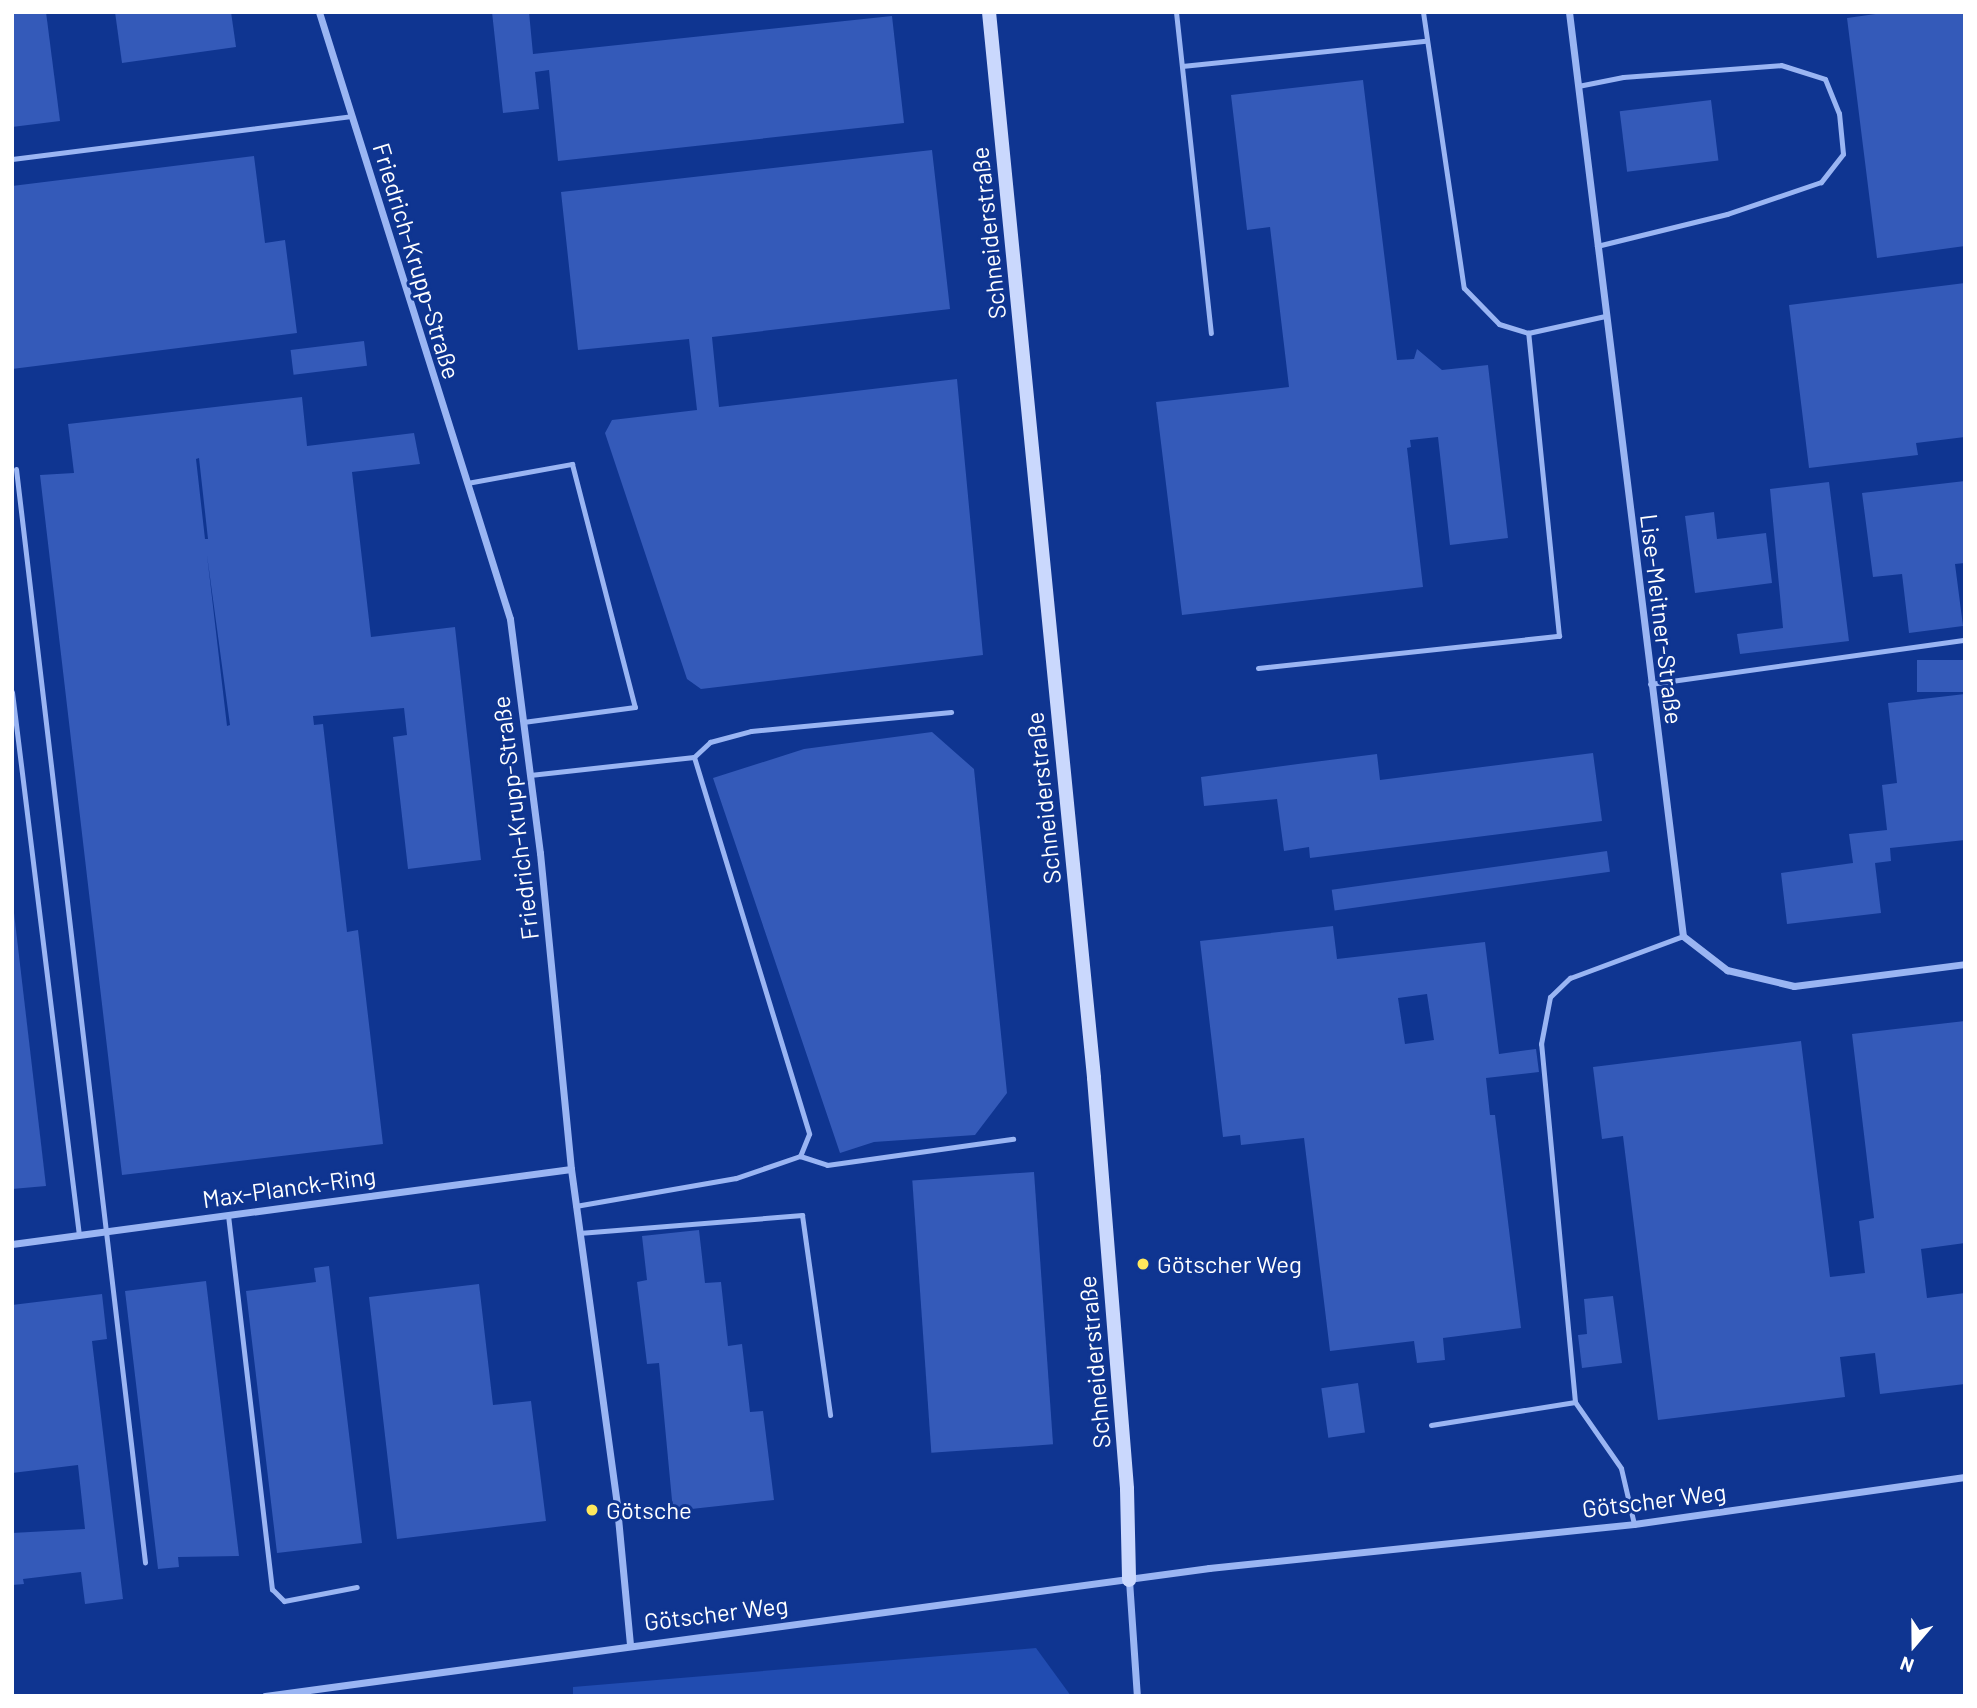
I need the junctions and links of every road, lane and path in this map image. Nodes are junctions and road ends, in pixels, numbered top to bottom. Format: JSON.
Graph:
{"nodes":[{"id":1,"x":319,"y":12,"type":"edge"},
{"id":2,"x":989,"y":12,"type":"edge"},
{"id":3,"x":1175,"y":12,"type":"edge"},
{"id":4,"x":1423,"y":12,"type":"edge"},
{"id":5,"x":1569,"y":12,"type":"edge"},
{"id":6,"x":1426,"y":41,"type":"junction"},
{"id":7,"x":1182,"y":66,"type":"junction"},
{"id":8,"x":1578,"y":86,"type":"junction"},
{"id":9,"x":351,"y":116,"type":"junction"},
{"id":10,"x":12,"y":159,"type":"edge"},
{"id":11,"x":1597,"y":246,"type":"junction"},
{"id":12,"x":1605,"y":316,"type":"junction"},
{"id":13,"x":1528,"y":332,"type":"junction"},
{"id":14,"x":1212,"y":333,"type":"dead end"},
{"id":15,"x":16,"y":469,"type":"dead end"},
{"id":16,"x":467,"y":483,"type":"junction"},
{"id":17,"x":1965,"y":640,"type":"edge"},
{"id":18,"x":1258,"y":668,"type":"dead end"},
{"id":19,"x":1650,"y":684,"type":"junction"},
{"id":20,"x":12,"y":692,"type":"edge"},
{"id":21,"x":951,"y":712,"type":"dead end"},
{"id":22,"x":523,"y":722,"type":"junction"},
{"id":23,"x":694,"y":757,"type":"junction"},
{"id":24,"x":530,"y":775,"type":"junction"},
{"id":25,"x":1683,"y":936,"type":"junction"},
{"id":26,"x":1965,"y":964,"type":"edge"},
{"id":27,"x":1013,"y":1139,"type":"dead end"},
{"id":28,"x":800,"y":1156,"type":"junction"},
{"id":29,"x":570,"y":1169,"type":"junction"},
{"id":30,"x":575,"y":1206,"type":"junction"},
{"id":31,"x":228,"y":1215,"type":"junction"},
{"id":32,"x":109,"y":1231,"type":"junction"},
{"id":33,"x":579,"y":1233,"type":"junction"},
{"id":34,"x":79,"y":1235,"type":"junction"},
{"id":35,"x":12,"y":1244,"type":"edge"},
{"id":36,"x":1575,"y":1402,"type":"junction"},
{"id":37,"x":830,"y":1415,"type":"dead end"},
{"id":38,"x":1431,"y":1424,"type":"dead end"},
{"id":39,"x":1965,"y":1477,"type":"edge"},
{"id":40,"x":1634,"y":1524,"type":"junction"},
{"id":41,"x":145,"y":1562,"type":"dead end"},
{"id":42,"x":1129,"y":1580,"type":"junction"},
{"id":43,"x":357,"y":1587,"type":"dead end"},
{"id":44,"x":630,"y":1644,"type":"junction"},
{"id":45,"x":265,"y":1696,"type":"edge"},
{"id":46,"x":1138,"y":1696,"type":"edge"}],
"edges":[{"from":1,"to":9,"type":"street","name":"Friedrich-Krupp-Straße"},
{"from":2,"to":42,"type":"street","name":"Schneiderstraße"},
{"from":3,"to":7,"type":"lane"},
{"from":4,"to":6,"type":"lane"},
{"from":5,"to":8,"type":"street","name":"Lise-Meitner-Straße"},
{"from":6,"to":7,"type":"lane"},
{"from":6,"to":13,"type":"lane"},
{"from":7,"to":14,"type":"lane"},
{"from":8,"to":11,"type":"street","name":"Lise-Meitner-Straße"},
{"from":8,"to":11,"type":"lane"},
{"from":9,"to":10,"type":"lane"},
{"from":9,"to":16,"type":"street","name":"Friedrich-Krupp-Straße"},
{"from":11,"to":12,"type":"street","name":"Lise-Meitner-Straße"},
{"from":12,"to":13,"type":"lane"},
{"from":12,"to":19,"type":"street","name":"Lise-Meitner-Straße"},
{"from":13,"to":18,"type":"lane"},
{"from":15,"to":32,"type":"lane"},
{"from":16,"to":22,"type":"street","name":"Friedrich-Krupp-Straße"},
{"from":16,"to":22,"type":"lane"},
{"from":17,"to":19,"type":"lane"},
{"from":19,"to":25,"type":"street","name":"Lise-Meitner-Straße"},
{"from":20,"to":34,"type":"lane"},
{"from":21,"to":23,"type":"lane"},
{"from":22,"to":24,"type":"street","name":"Friedrich-Krupp-Straße"},
{"from":23,"to":24,"type":"lane"},
{"from":23,"to":28,"type":"lane"},
{"from":24,"to":29,"type":"street","name":"Friedrich-Krupp-Straße"},
{"from":25,"to":26,"type":"street"},
{"from":25,"to":36,"type":"lane"},
{"from":27,"to":28,"type":"lane"},
{"from":28,"to":30,"type":"lane"},
{"from":29,"to":30,"type":"street","name":"Friedrich-Krupp-Straße"},
{"from":29,"to":31,"type":"street","name":"Max-Planck-Ring"},
{"from":30,"to":33,"type":"street","name":"Friedrich-Krupp-Straße"},
{"from":31,"to":32,"type":"street","name":"Max-Planck-Ring"},
{"from":31,"to":43,"type":"lane"},
{"from":32,"to":34,"type":"street","name":"Max-Planck-Ring"},
{"from":32,"to":41,"type":"lane"},
{"from":33,"to":37,"type":"lane"},
{"from":33,"to":44,"type":"street","name":"Friedrich-Krupp-Straße"},
{"from":34,"to":35,"type":"street","name":"Max-Planck-Ring"},
{"from":36,"to":38,"type":"lane"},
{"from":36,"to":40,"type":"lane"},
{"from":39,"to":40,"type":"street","name":"Götscher Weg"},
{"from":40,"to":42,"type":"street","name":"Götscher Weg"},
{"from":42,"to":44,"type":"street","name":"Götscher Weg"},
{"from":42,"to":46,"type":"street"},
{"from":44,"to":45,"type":"street","name":"Götscher Weg"}]}
